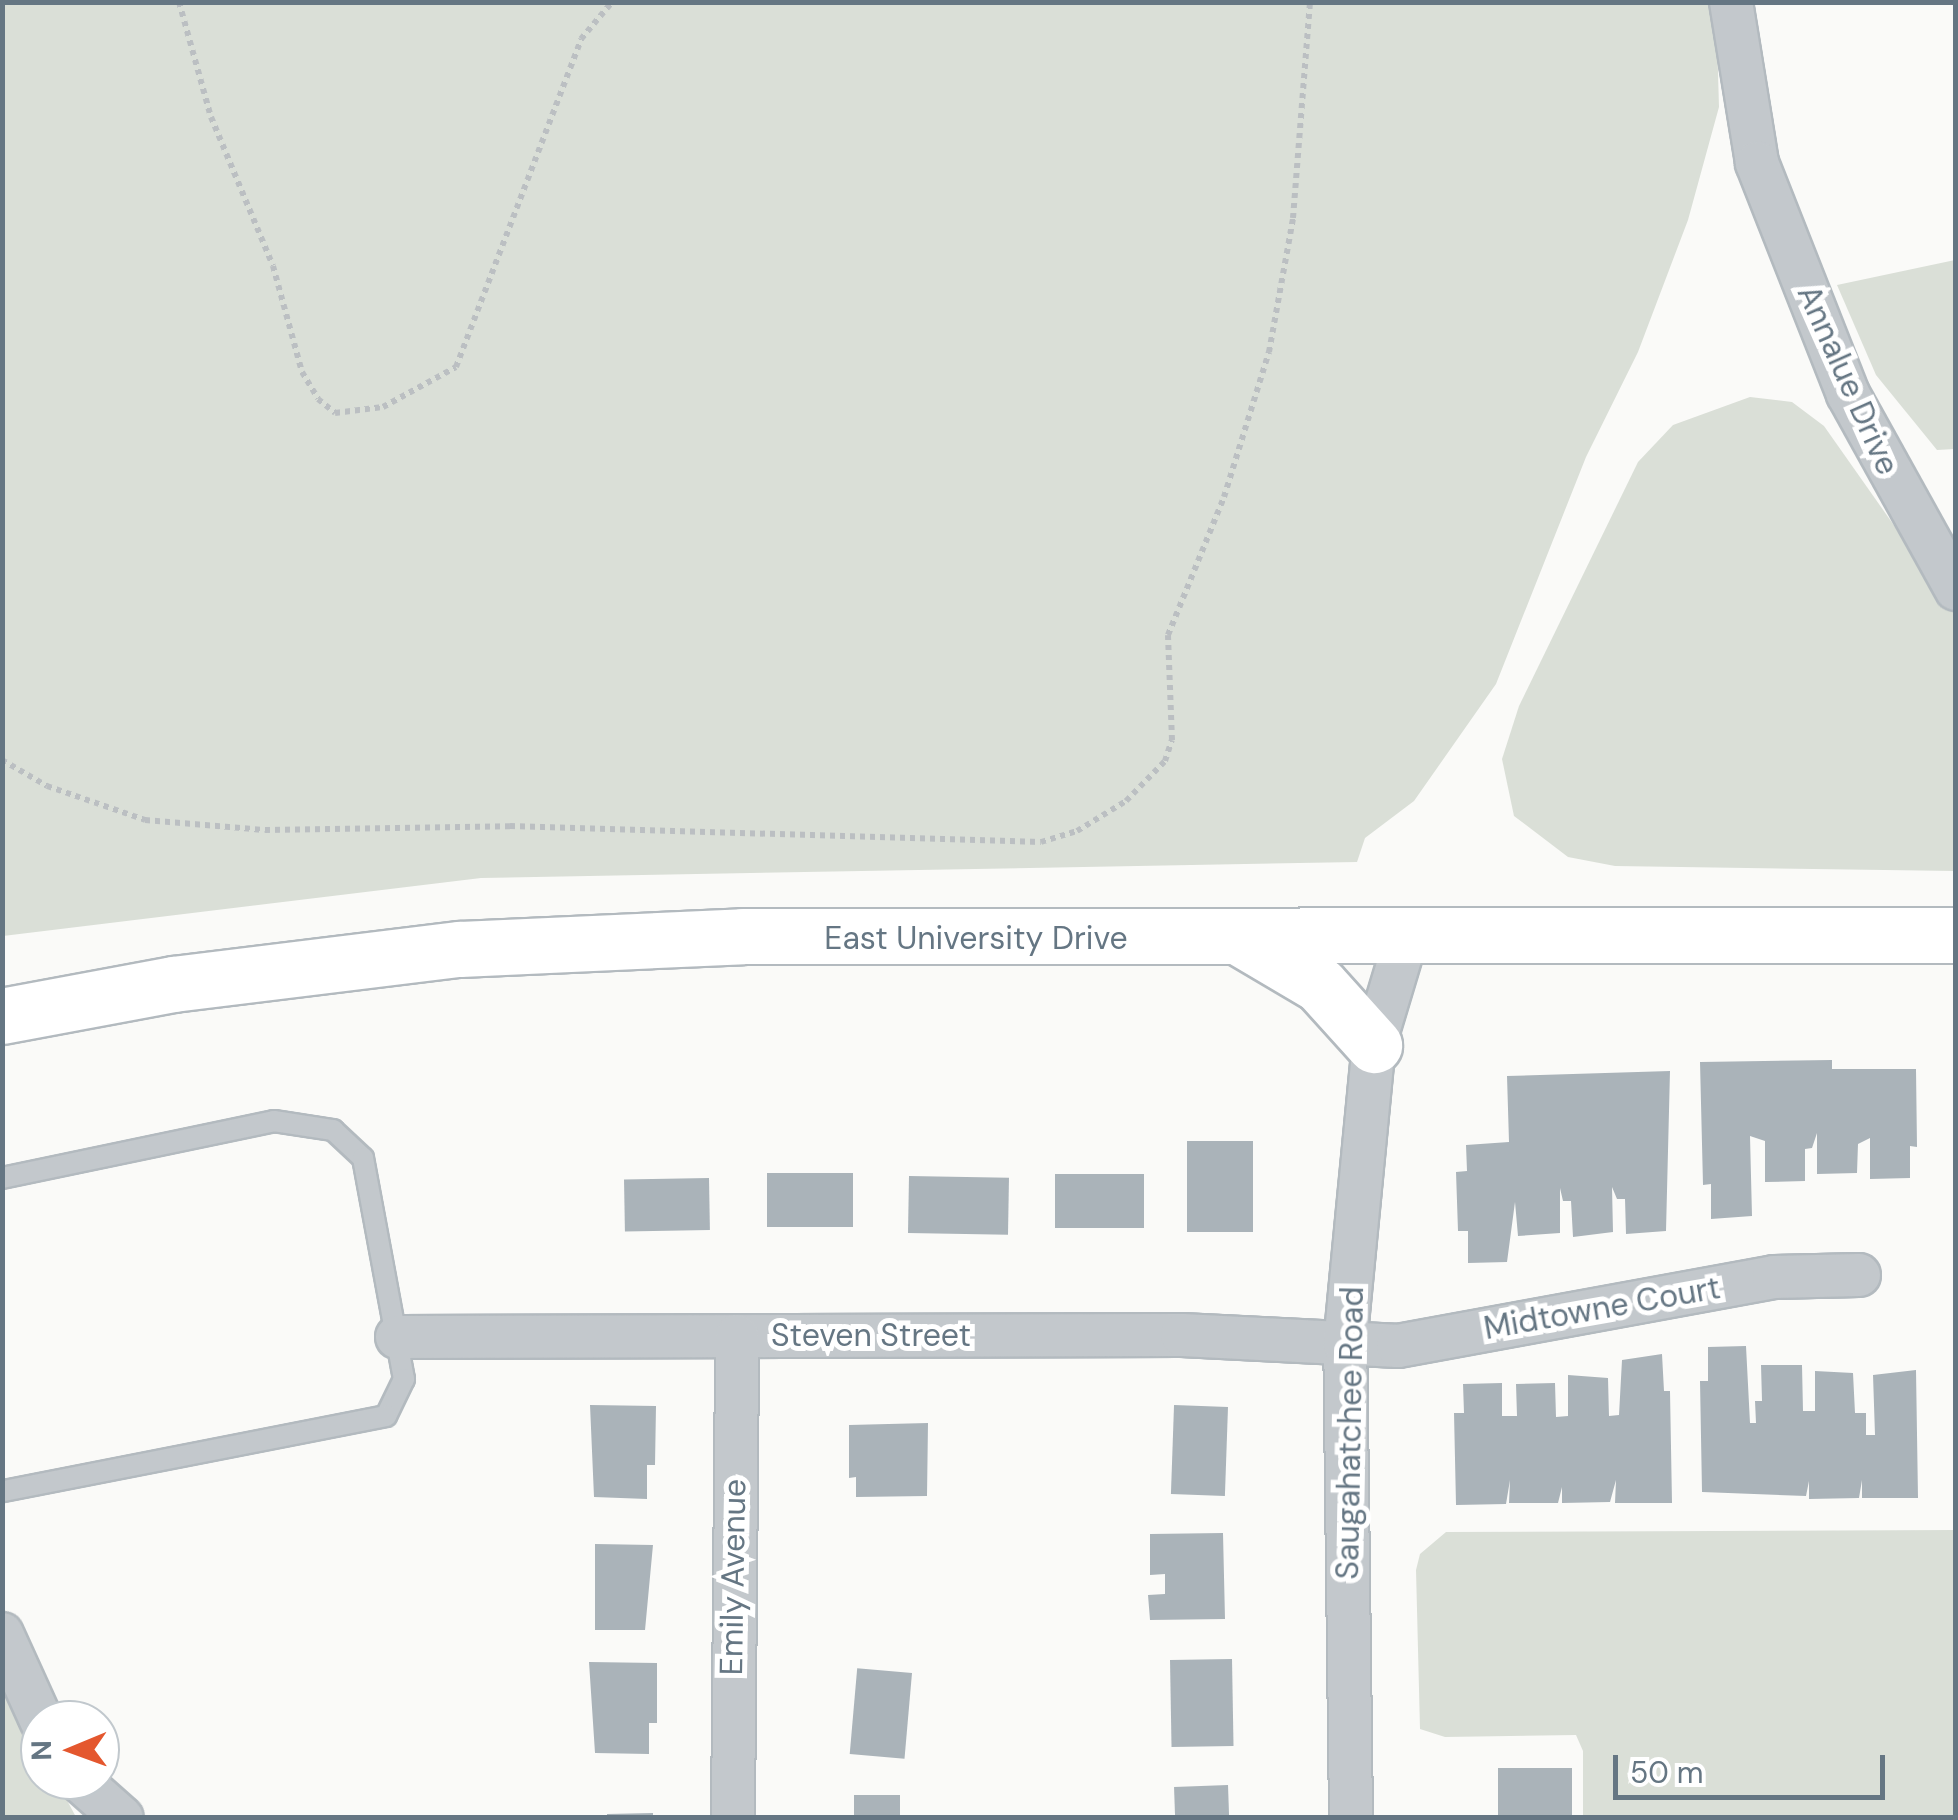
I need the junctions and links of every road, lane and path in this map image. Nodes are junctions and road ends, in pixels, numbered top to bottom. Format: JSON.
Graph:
{"nodes":[{"id":1,"x":179,"y":2,"type":"edge"},
{"id":2,"x":612,"y":2,"type":"edge"},
{"id":3,"x":1310,"y":2,"type":"edge"},
{"id":4,"x":1731,"y":2,"type":"edge"},
{"id":5,"x":1956,"y":589,"type":"edge"},
{"id":6,"x":2,"y":760,"type":"edge"},
{"id":7,"x":1407,"y":935,"type":"junction"},
{"id":8,"x":1956,"y":935,"type":"edge"},
{"id":9,"x":1244,"y":940,"type":"junction"},
{"id":10,"x":2,"y":1016,"type":"edge"},
{"id":11,"x":1374,"y":1046,"type":"junction"},
{"id":12,"x":2,"y":1178,"type":"edge"},
{"id":13,"x":1859,"y":1275,"type":"dead end"},
{"id":14,"x":738,"y":1336,"type":"junction"},
{"id":15,"x":398,"y":1338,"type":"junction"},
{"id":16,"x":1345,"y":1344,"type":"junction"},
{"id":17,"x":2,"y":1491,"type":"edge"},
{"id":18,"x":2,"y":1634,"type":"edge"},
{"id":19,"x":33,"y":1700,"type":"edge"},
{"id":20,"x":102,"y":1800,"type":"edge"},
{"id":21,"x":122,"y":1818,"type":"edge"},
{"id":22,"x":733,"y":1818,"type":"edge"},
{"id":23,"x":1351,"y":1818,"type":"edge"}],
"edges":[{"from":1,"to":2,"type":"path"},
{"from":3,"to":6,"type":"path"},
{"from":4,"to":5,"type":"street","name":"Annalue Drive"},
{"from":7,"to":8,"type":"main road","name":"East University Drive"},
{"from":7,"to":9,"type":"main road","name":"East University Drive"},
{"from":7,"to":11,"type":"street","name":"Saugahatchee Road"},
{"from":9,"to":10,"type":"main road","name":"East University Drive"},
{"from":9,"to":11,"type":"main road"},
{"from":11,"to":16,"type":"street","name":"Saugahatchee Road"},
{"from":12,"to":15,"type":"lane"},
{"from":13,"to":16,"type":"street","name":"Midtowne Court"},
{"from":14,"to":15,"type":"street","name":"Steven Street"},
{"from":14,"to":16,"type":"street","name":"Steven Street"},
{"from":14,"to":22,"type":"street","name":"Emily Avenue"},
{"from":15,"to":17,"type":"lane"},
{"from":16,"to":23,"type":"street","name":"Saugahatchee Road"},
{"from":18,"to":19,"type":"street"},
{"from":20,"to":21,"type":"street"}]}
